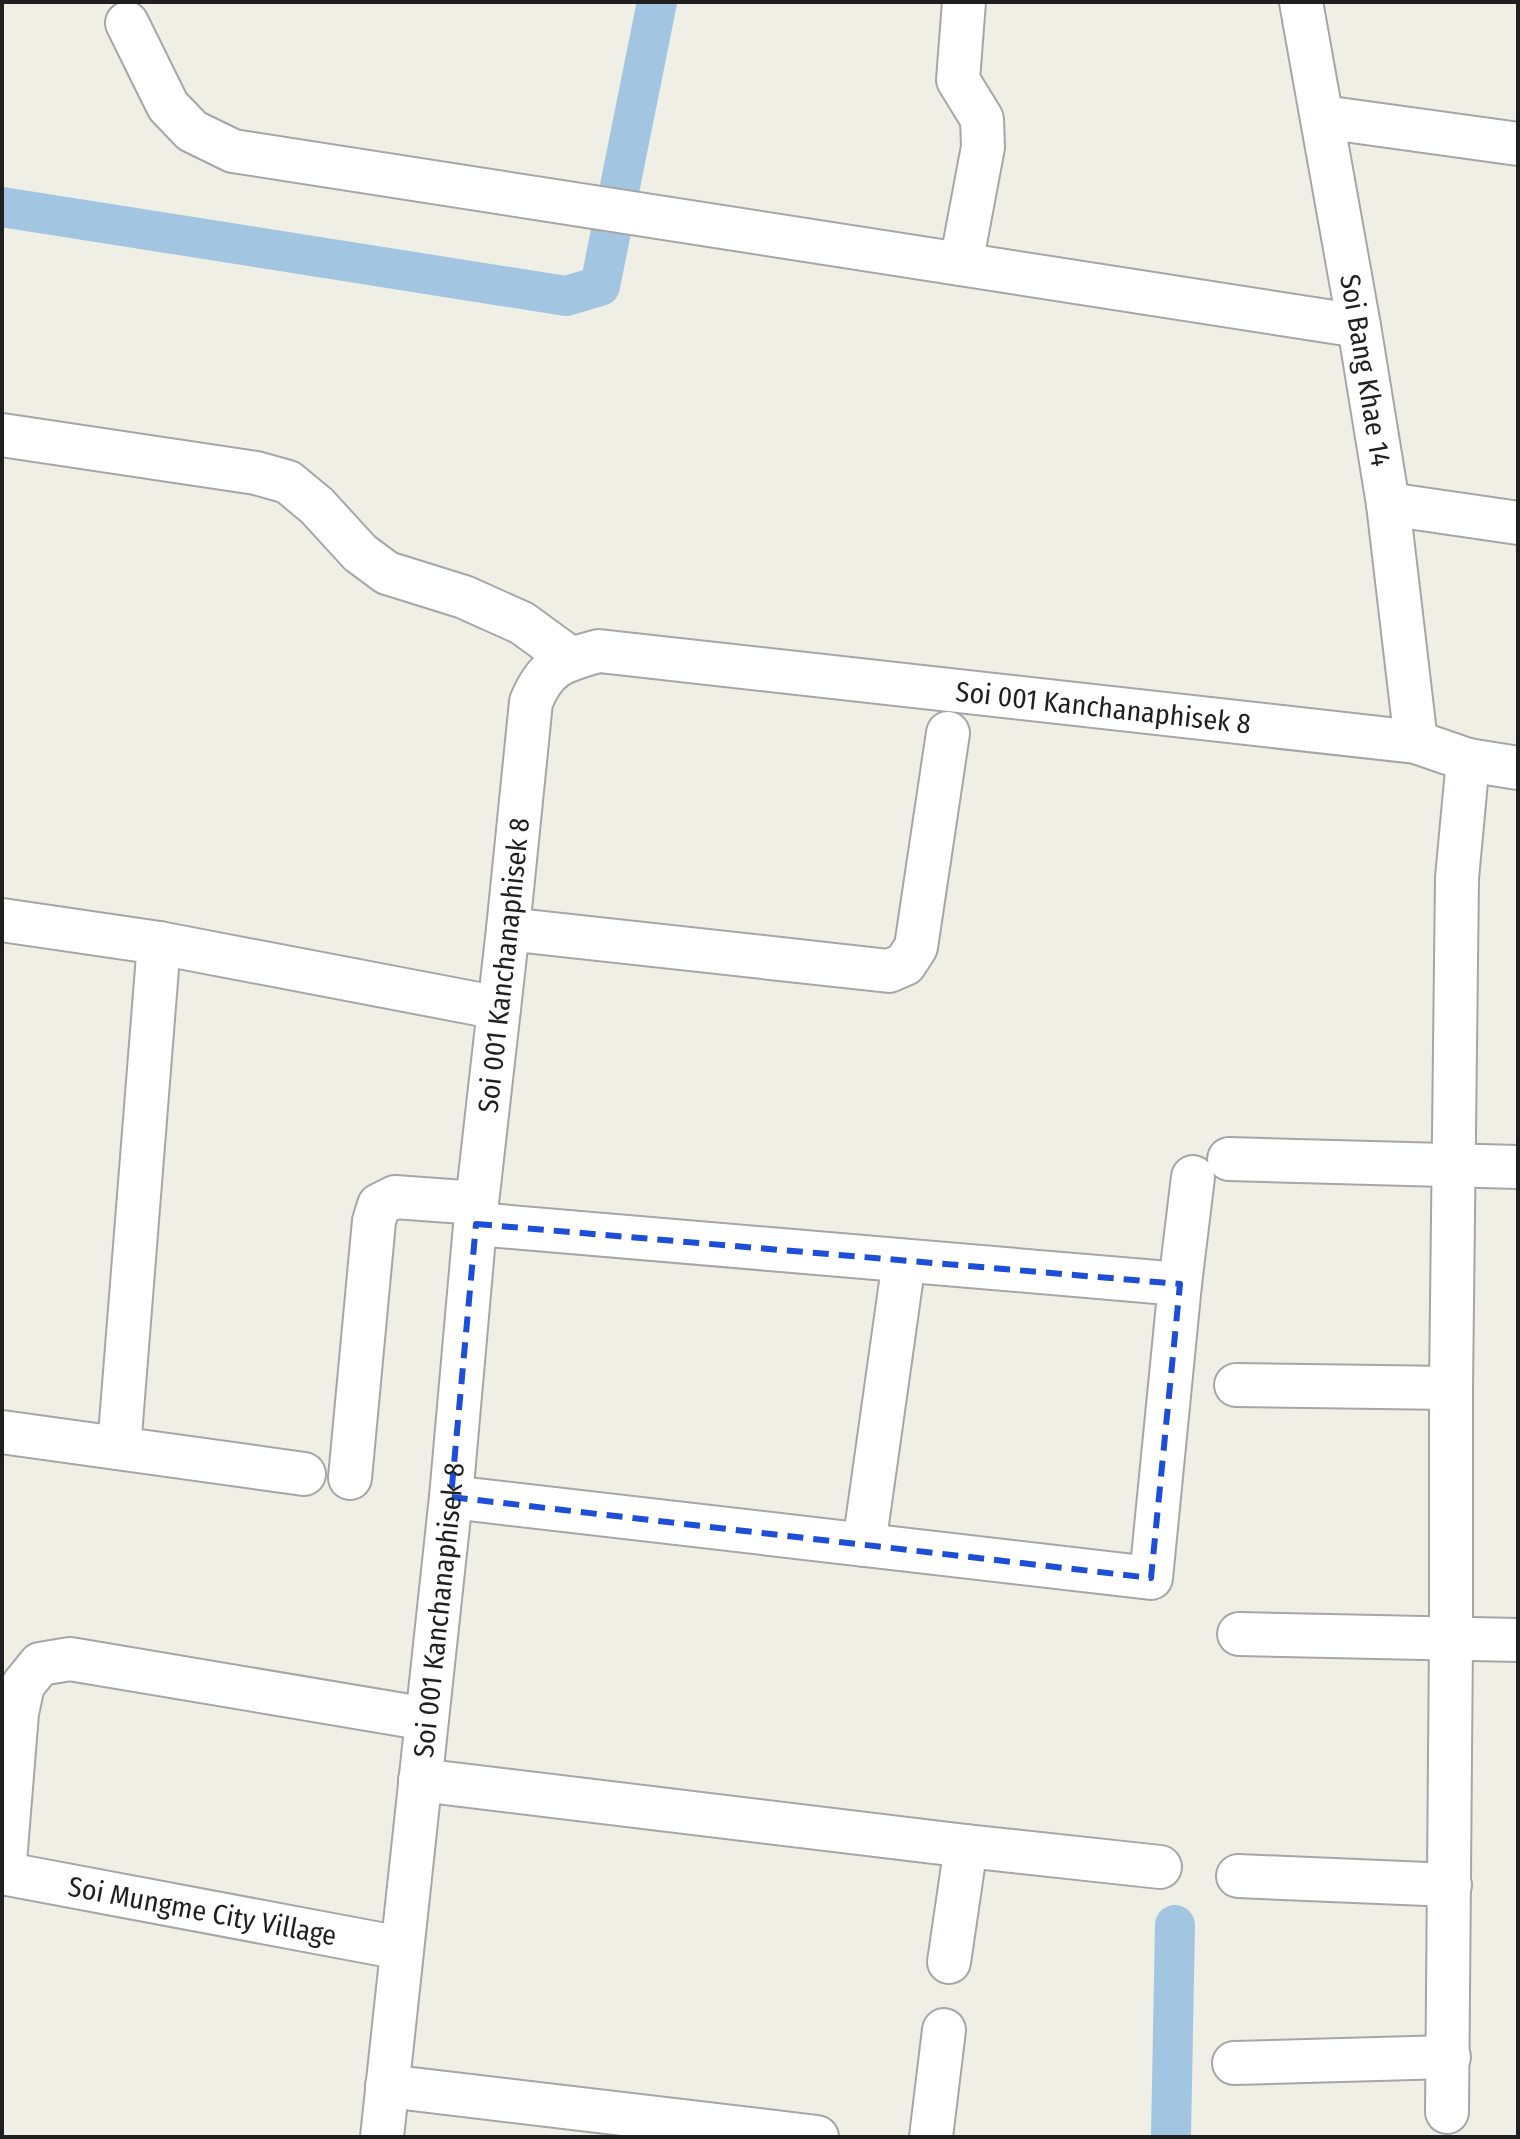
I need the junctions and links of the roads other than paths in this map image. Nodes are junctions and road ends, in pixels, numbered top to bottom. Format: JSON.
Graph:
{"nodes":[{"id":1,"x":964,"y":2,"type":"edge"},
{"id":2,"x":1301,"y":2,"type":"edge"},
{"id":3,"x":127,"y":23,"type":"dead end"},
{"id":4,"x":1323,"y":117,"type":"junction"},
{"id":5,"x":1518,"y":144,"type":"edge"},
{"id":6,"x":961,"y":264,"type":"junction"},
{"id":7,"x":1359,"y":326,"type":"junction"},
{"id":8,"x":2,"y":435,"type":"edge"},
{"id":9,"x":1388,"y":504,"type":"junction"},
{"id":10,"x":1518,"y":523,"type":"edge"},
{"id":11,"x":570,"y":658,"type":"junction"},
{"id":12,"x":948,"y":733,"type":"dead end"},
{"id":13,"x":1416,"y":742,"type":"junction"},
{"id":14,"x":1468,"y":760,"type":"junction"},
{"id":15,"x":1518,"y":768,"type":"edge"},
{"id":16,"x":2,"y":920,"type":"edge"},
{"id":17,"x":508,"y":929,"type":"junction"},
{"id":18,"x":159,"y":943,"type":"junction"},
{"id":19,"x":499,"y":1008,"type":"junction"},
{"id":20,"x":1455,"y":1165,"type":"junction"},
{"id":21,"x":1518,"y":1167,"type":"edge"},
{"id":22,"x":477,"y":1214,"type":"junction"},
{"id":23,"x":904,"y":1261,"type":"junction"},
{"id":24,"x":1180,"y":1284,"type":"junction"},
{"id":25,"x":1236,"y":1385,"type":"dead end"},
{"id":26,"x":1451,"y":1388,"type":"junction"},
{"id":27,"x":2,"y":1432,"type":"edge"},
{"id":28,"x":119,"y":1448,"type":"junction"},
{"id":29,"x":304,"y":1474,"type":"dead end"},
{"id":30,"x":350,"y":1478,"type":"dead end"},
{"id":31,"x":451,"y":1497,"type":"junction"},
{"id":32,"x":864,"y":1545,"type":"junction"},
{"id":33,"x":1239,"y":1634,"type":"dead end"},
{"id":34,"x":1451,"y":1639,"type":"junction"},
{"id":35,"x":1518,"y":1640,"type":"edge"},
{"id":36,"x":427,"y":1719,"type":"junction"},
{"id":37,"x":420,"y":1780,"type":"junction"},
{"id":38,"x":966,"y":1846,"type":"junction"},
{"id":39,"x":1160,"y":1867,"type":"dead end"},
{"id":40,"x":3,"y":1874,"type":"edge"},
{"id":41,"x":1238,"y":1876,"type":"dead end"},
{"id":42,"x":1450,"y":1885,"type":"junction"},
{"id":43,"x":401,"y":1948,"type":"junction"},
{"id":44,"x":949,"y":1962,"type":"dead end"},
{"id":45,"x":944,"y":2030,"type":"dead end"},
{"id":46,"x":1449,"y":2057,"type":"junction"},
{"id":47,"x":1234,"y":2063,"type":"dead end"},
{"id":48,"x":387,"y":2086,"type":"junction"},
{"id":49,"x":1447,"y":2112,"type":"dead end"},
{"id":50,"x":382,"y":2137,"type":"edge"},
{"id":51,"x":817,"y":2137,"type":"edge"},
{"id":52,"x":931,"y":2137,"type":"edge"}],
"edges":[{"from":1,"to":6,"type":"street"},
{"from":2,"to":4,"type":"street","name":"Soi Bang Khae 14"},
{"from":3,"to":6,"type":"street"},
{"from":4,"to":5,"type":"street"},
{"from":4,"to":7,"type":"street","name":"Soi Bang Khae 14"},
{"from":6,"to":7,"type":"street"},
{"from":7,"to":9,"type":"street","name":"Soi Bang Khae 14"},
{"from":8,"to":11,"type":"street"},
{"from":9,"to":10,"type":"street"},
{"from":9,"to":13,"type":"street","name":"Soi Bang Khae 14"},
{"from":11,"to":13,"type":"street","name":"Soi 001 Kanchanaphisek 8"},
{"from":11,"to":17,"type":"street","name":"Soi 001 Kanchanaphisek 8"},
{"from":12,"to":17,"type":"street"},
{"from":13,"to":14,"type":"street","name":"Soi 001 Kanchanaphisek 8"},
{"from":14,"to":15,"type":"street","name":"Soi 001 Kanchanaphisek 8"},
{"from":14,"to":20,"type":"street"},
{"from":16,"to":18,"type":"street"},
{"from":17,"to":19,"type":"street","name":"Soi 001 Kanchanaphisek 8"},
{"from":18,"to":19,"type":"street"},
{"from":18,"to":28,"type":"street"},
{"from":19,"to":22,"type":"street","name":"Soi 001 Kanchanaphisek 8"},
{"from":20,"to":21,"type":"street"},
{"from":20,"to":24,"type":"street"},
{"from":20,"to":26,"type":"street"},
{"from":22,"to":23,"type":"street"},
{"from":22,"to":30,"type":"street"},
{"from":22,"to":31,"type":"street","name":"Soi 001 Kanchanaphisek 8"},
{"from":23,"to":24,"type":"street"},
{"from":23,"to":32,"type":"street"},
{"from":24,"to":32,"type":"street"},
{"from":25,"to":26,"type":"street"},
{"from":26,"to":34,"type":"street"},
{"from":27,"to":28,"type":"street"},
{"from":28,"to":29,"type":"street"},
{"from":31,"to":32,"type":"street"},
{"from":31,"to":36,"type":"street","name":"Soi 001 Kanchanaphisek 8"},
{"from":33,"to":34,"type":"street"},
{"from":34,"to":35,"type":"street"},
{"from":34,"to":42,"type":"street"},
{"from":36,"to":37,"type":"street","name":"Soi 001 Kanchanaphisek 8"},
{"from":36,"to":40,"type":"street"},
{"from":37,"to":38,"type":"street"},
{"from":37,"to":43,"type":"street","name":"Soi 001 Kanchanaphisek 8"},
{"from":38,"to":39,"type":"street"},
{"from":38,"to":44,"type":"street"},
{"from":40,"to":43,"type":"street","name":"Soi Mungme City Village"},
{"from":41,"to":42,"type":"street"},
{"from":42,"to":46,"type":"street"},
{"from":43,"to":48,"type":"street","name":"Soi 001 Kanchanaphisek 8"},
{"from":45,"to":52,"type":"street"},
{"from":46,"to":47,"type":"street"},
{"from":46,"to":49,"type":"street"},
{"from":48,"to":50,"type":"street","name":"Soi 001 Kanchanaphisek 8"},
{"from":48,"to":51,"type":"street"}]}
